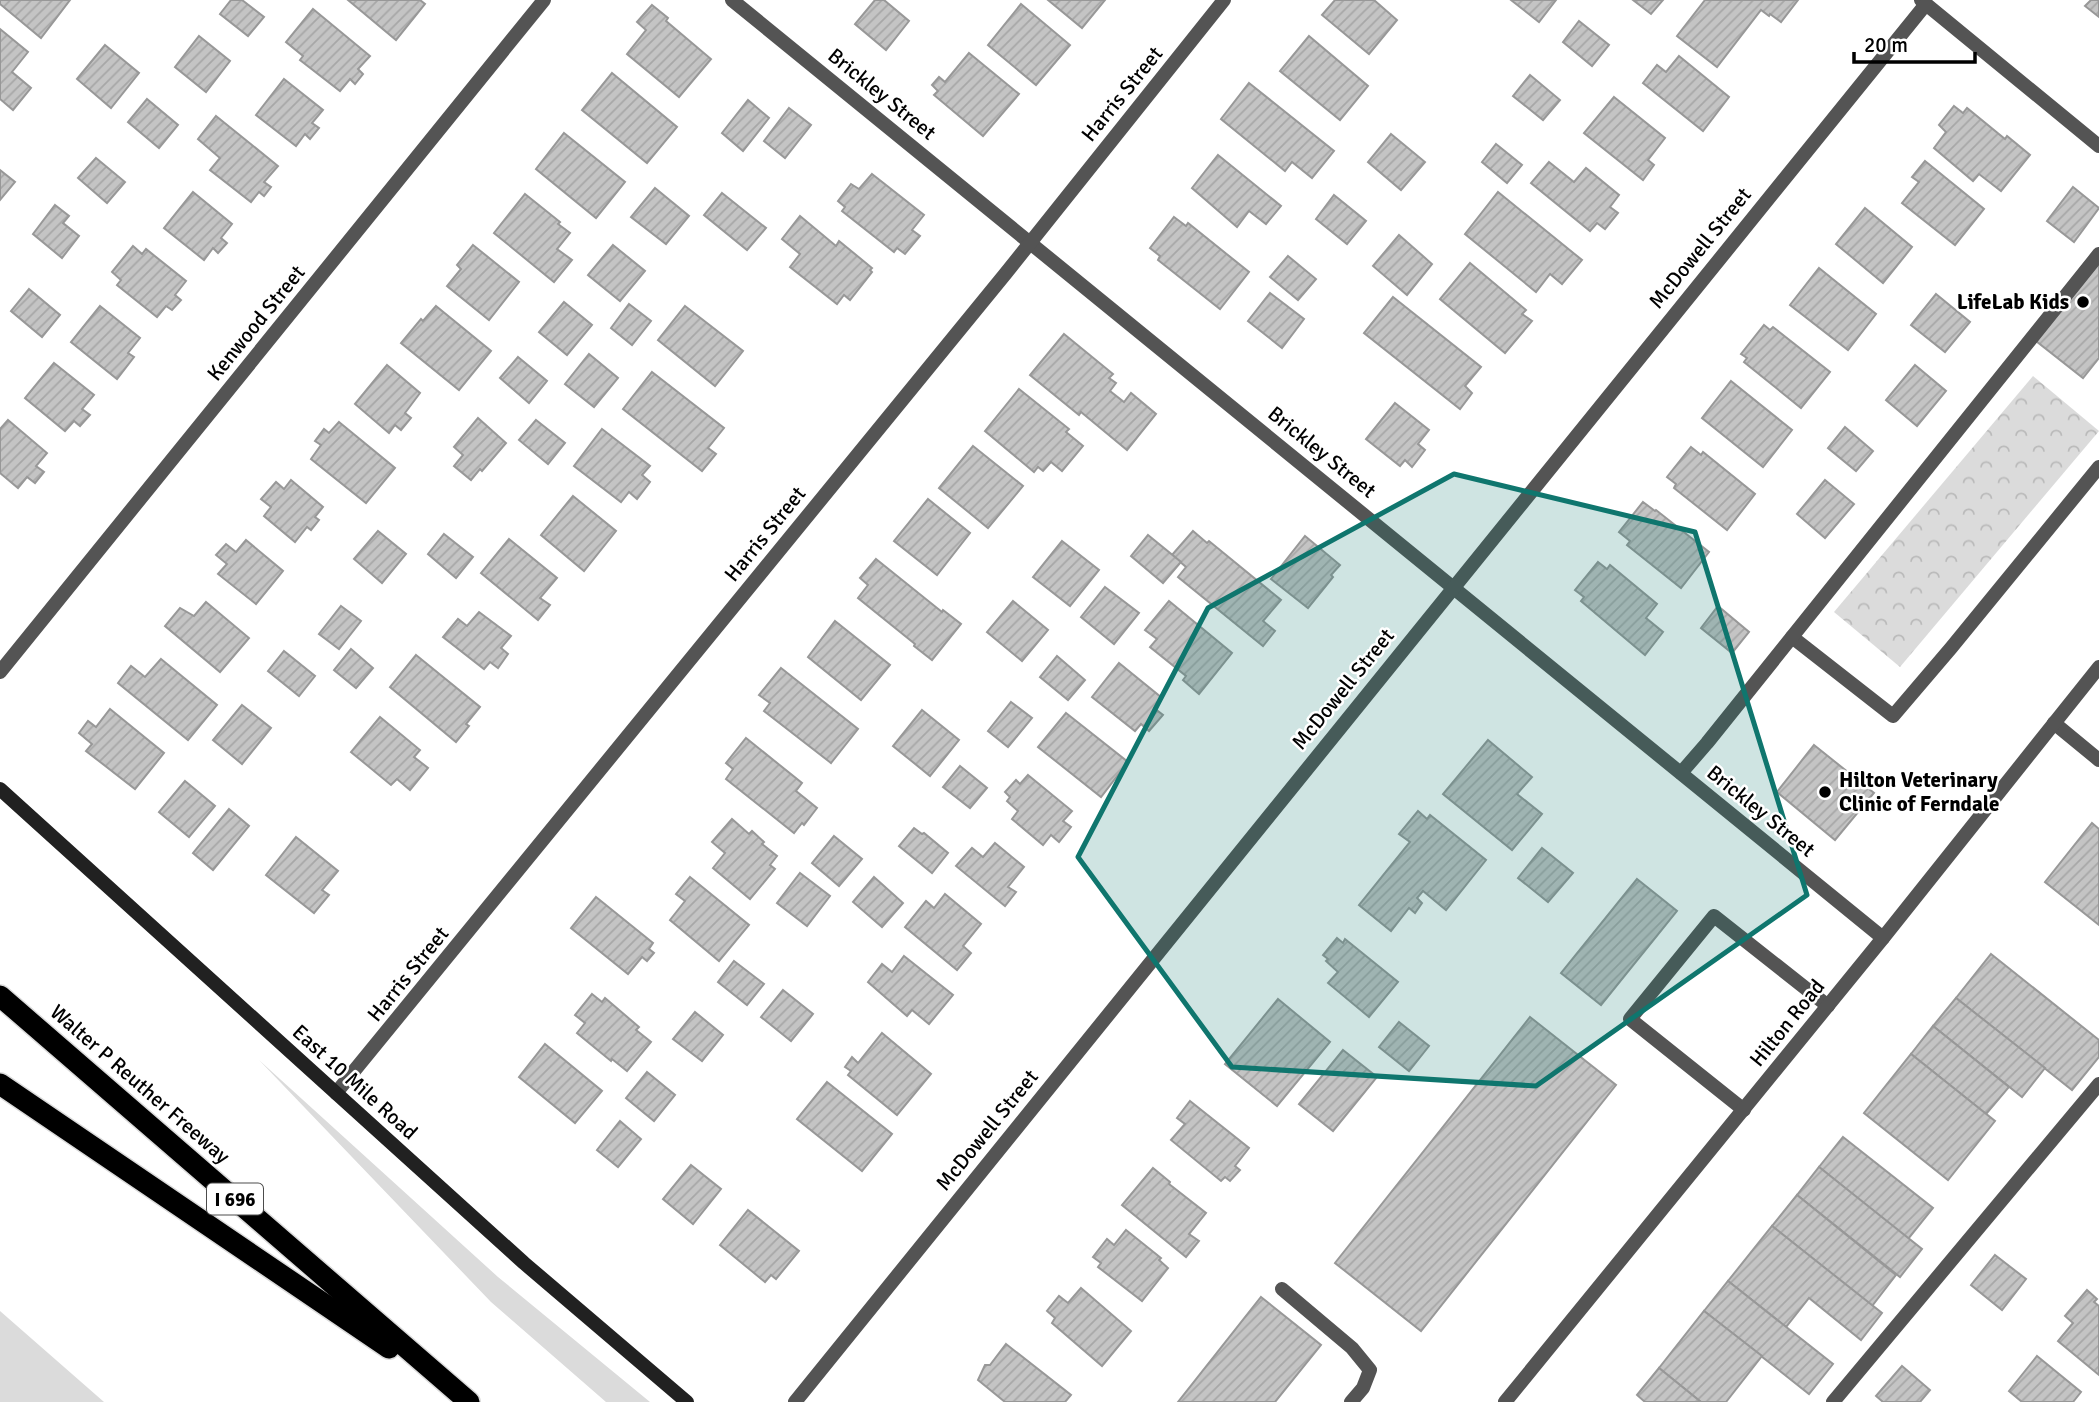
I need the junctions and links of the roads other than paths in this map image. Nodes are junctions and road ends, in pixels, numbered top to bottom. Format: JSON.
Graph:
{"nodes":[{"id":1,"x":544,"y":0,"type":"edge"},
{"id":2,"x":732,"y":0,"type":"edge"},
{"id":3,"x":1224,"y":0,"type":"edge"},
{"id":4,"x":1924,"y":2,"type":"edge"},
{"id":5,"x":2099,"y":146,"type":"edge"},
{"id":6,"x":1031,"y":242,"type":"junction"},
{"id":7,"x":2099,"y":254,"type":"edge"},
{"id":8,"x":2099,"y":467,"type":"edge"},
{"id":9,"x":1453,"y":587,"type":"junction"},
{"id":10,"x":1792,"y":636,"type":"junction"},
{"id":11,"x":2099,"y":667,"type":"edge"},
{"id":12,"x":0,"y":672,"type":"edge"},
{"id":13,"x":2054,"y":723,"type":"junction"},
{"id":14,"x":2099,"y":760,"type":"edge"},
{"id":15,"x":1681,"y":773,"type":"junction"},
{"id":16,"x":0,"y":789,"type":"edge"},
{"id":17,"x":1884,"y":938,"type":"junction"},
{"id":18,"x":0,"y":996,"type":"edge"},
{"id":19,"x":1828,"y":1006,"type":"junction"},
{"id":20,"x":0,"y":1084,"type":"edge"},
{"id":21,"x":2099,"y":1084,"type":"edge"},
{"id":22,"x":336,"y":1093,"type":"junction"},
{"id":23,"x":1744,"y":1110,"type":"junction"},
{"id":24,"x":1282,"y":1289,"type":"dead end"},
{"id":25,"x":1356,"y":1400,"type":"edge"},
{"id":26,"x":469,"y":1402,"type":"edge"},
{"id":27,"x":687,"y":1402,"type":"edge"},
{"id":28,"x":795,"y":1402,"type":"edge"},
{"id":29,"x":1505,"y":1402,"type":"edge"},
{"id":30,"x":1833,"y":1402,"type":"edge"}],
"edges":[{"from":1,"to":12,"type":"street","name":"Kenwood Street"},
{"from":2,"to":6,"type":"street","name":"Brickley Street"},
{"from":3,"to":6,"type":"street","name":"Harris Street"},
{"from":4,"to":5,"type":"street"},
{"from":4,"to":9,"type":"street","name":"McDowell Street"},
{"from":6,"to":9,"type":"street","name":"Brickley Street"},
{"from":6,"to":22,"type":"street","name":"Harris Street"},
{"from":7,"to":10,"type":"street"},
{"from":8,"to":10,"type":"street"},
{"from":9,"to":15,"type":"street","name":"Brickley Street"},
{"from":9,"to":28,"type":"street","name":"McDowell Street"},
{"from":10,"to":15,"type":"street"},
{"from":11,"to":13,"type":"street","name":"Hilton Road"},
{"from":13,"to":14,"type":"street"},
{"from":13,"to":17,"type":"street","name":"Hilton Road"},
{"from":15,"to":17,"type":"street","name":"Brickley Street"},
{"from":16,"to":22,"type":"main road","name":"East 10 Mile Road"},
{"from":17,"to":19,"type":"street","name":"Hilton Road"},
{"from":18,"to":26,"type":"highway","name":"Walter P Reuther Freeway","number":"I 696"},
{"from":19,"to":23,"type":"street","name":"Hilton Road"},
{"from":19,"to":23,"type":"street"},
{"from":20,"to":26,"type":"highway"},
{"from":21,"to":30,"type":"street"},
{"from":22,"to":27,"type":"main road","name":"East 10 Mile Road"},
{"from":23,"to":29,"type":"street","name":"Hilton Road"},
{"from":24,"to":25,"type":"street"}]}
